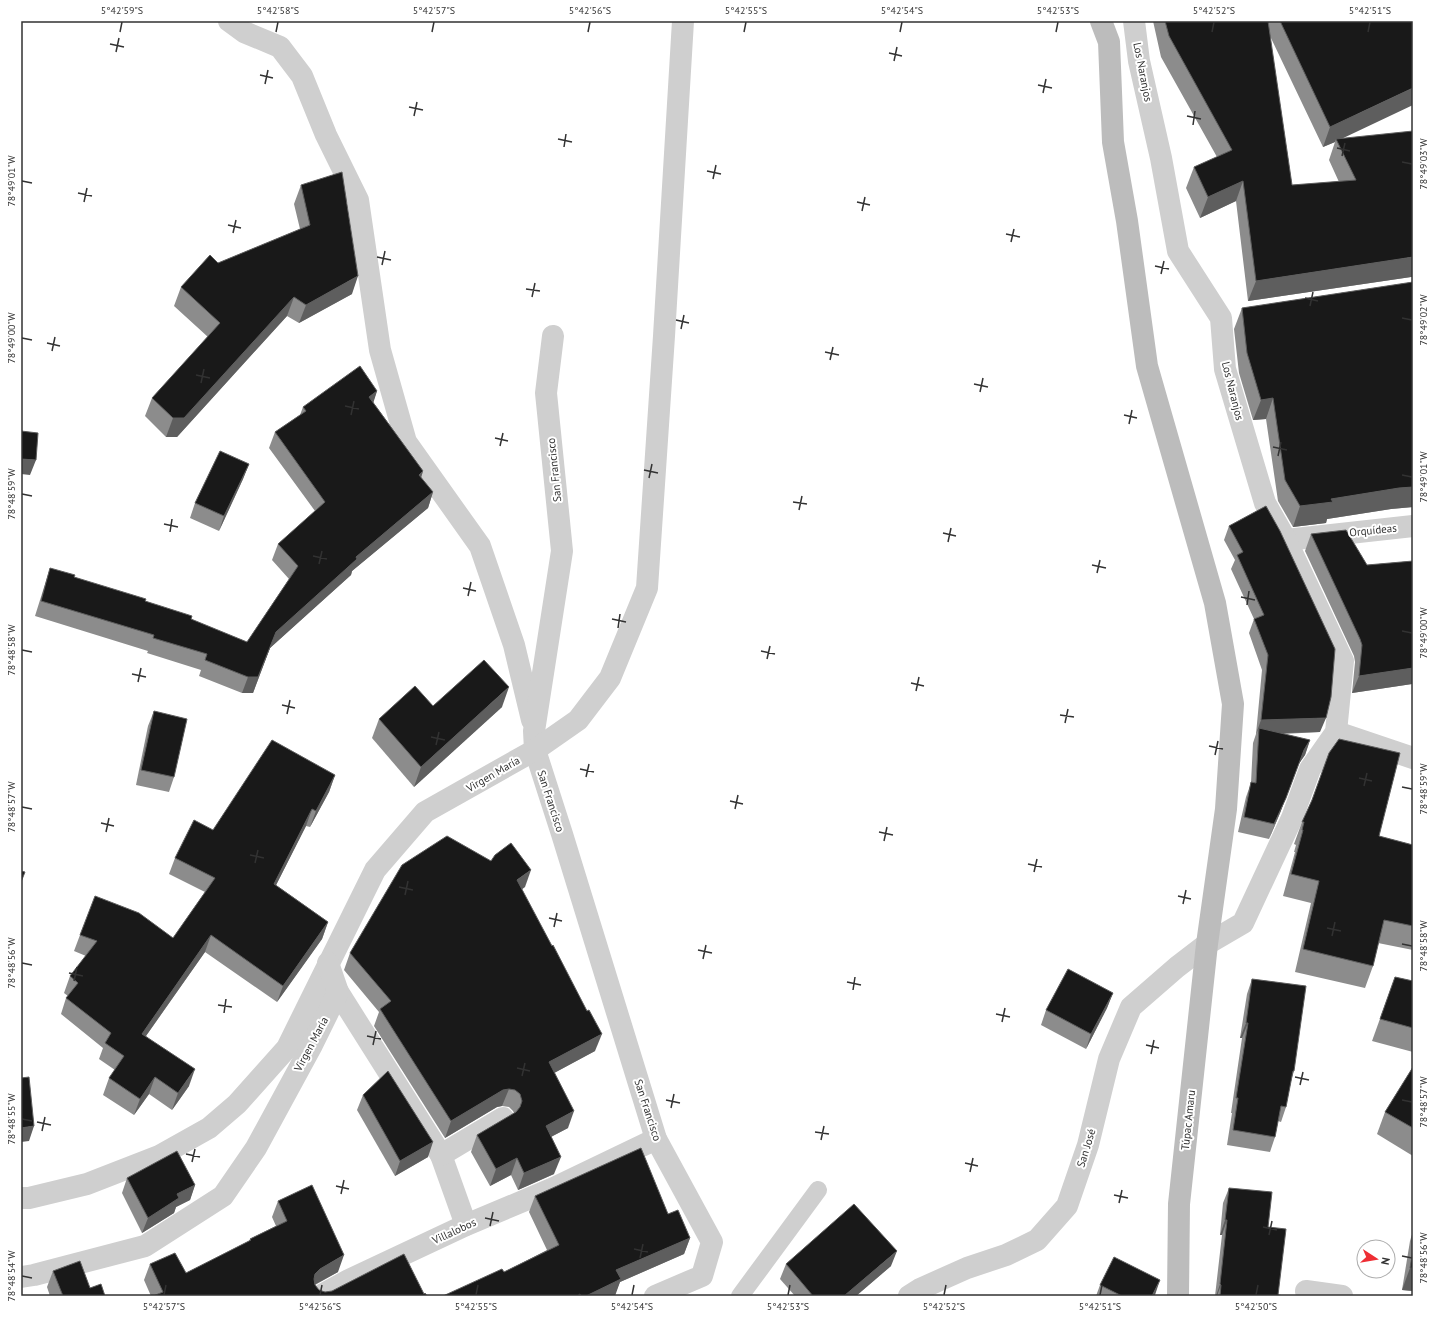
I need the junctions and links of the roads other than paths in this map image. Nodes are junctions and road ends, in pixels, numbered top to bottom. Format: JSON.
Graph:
{"nodes":[{"id":1,"x":229,"y":21,"type":"edge"},
{"id":2,"x":683,"y":21,"type":"edge"},
{"id":3,"x":1101,"y":21,"type":"edge"},
{"id":4,"x":1134,"y":21,"type":"edge"},
{"id":5,"x":553,"y":336,"type":"dead end"},
{"id":6,"x":1413,"y":526,"type":"edge"},
{"id":7,"x":1286,"y":540,"type":"junction"},
{"id":8,"x":1336,"y":732,"type":"junction"},
{"id":9,"x":534,"y":740,"type":"junction"},
{"id":10,"x":1413,"y":758,"type":"edge"},
{"id":11,"x":1207,"y":944,"type":"junction"},
{"id":12,"x":328,"y":963,"type":"junction"},
{"id":13,"x":338,"y":992,"type":"junction"},
{"id":14,"x":503,"y":1118,"type":"edge"},
{"id":15,"x":656,"y":1139,"type":"junction"},
{"id":16,"x":441,"y":1155,"type":"junction"},
{"id":17,"x":818,"y":1190,"type":"dead end"},
{"id":18,"x":21,"y":1198,"type":"edge"},
{"id":19,"x":466,"y":1225,"type":"junction"},
{"id":20,"x":21,"y":1276,"type":"edge"},
{"id":21,"x":698,"y":1286,"type":"edge"},
{"id":22,"x":1306,"y":1291,"type":"dead end"},
{"id":23,"x":320,"y":1296,"type":"edge"},
{"id":24,"x":655,"y":1296,"type":"edge"},
{"id":25,"x":740,"y":1296,"type":"edge"},
{"id":26,"x":909,"y":1296,"type":"edge"},
{"id":27,"x":1178,"y":1296,"type":"edge"},
{"id":28,"x":1342,"y":1296,"type":"edge"}],
"edges":[{"from":1,"to":9,"type":"street"},
{"from":2,"to":9,"type":"street","name":"Virgen María"},
{"from":3,"to":11,"type":"street","name":"Túpac Amaru"},
{"from":4,"to":7,"type":"street","name":"Los Naranjos"},
{"from":5,"to":9,"type":"street","name":"San Francisco"},
{"from":6,"to":7,"type":"street","name":"Orquídeas"},
{"from":7,"to":8,"type":"street","name":"Los Naranjos"},
{"from":8,"to":10,"type":"street"},
{"from":8,"to":11,"type":"street","name":"San José"},
{"from":9,"to":12,"type":"street","name":"Virgen María"},
{"from":9,"to":15,"type":"street","name":"San Francisco"},
{"from":11,"to":26,"type":"street","name":"San José"},
{"from":11,"to":27,"type":"street","name":"Túpac Amaru"},
{"from":12,"to":13,"type":"street"},
{"from":12,"to":18,"type":"street","name":"Virgen María"},
{"from":13,"to":16,"type":"street"},
{"from":13,"to":20,"type":"street","name":"Virgen María"},
{"from":14,"to":16,"type":"street"},
{"from":15,"to":19,"type":"street","name":"Villalobos"},
{"from":15,"to":21,"type":"street","name":"San Francisco"},
{"from":16,"to":19,"type":"street"},
{"from":17,"to":25,"type":"lane"},
{"from":19,"to":23,"type":"street","name":"Villalobos"},
{"from":21,"to":24,"type":"street"},
{"from":22,"to":28,"type":"street"}]}
